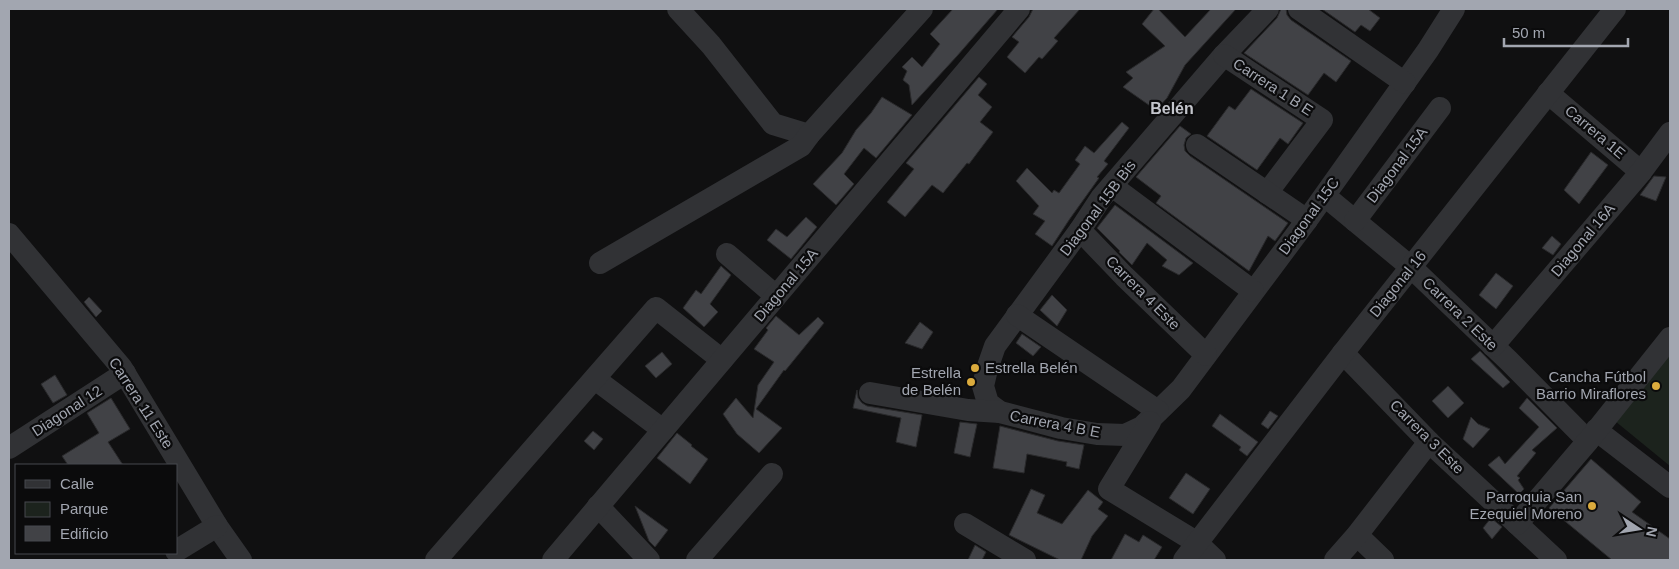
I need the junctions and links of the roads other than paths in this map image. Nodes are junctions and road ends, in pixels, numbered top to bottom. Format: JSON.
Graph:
{"nodes":[{"id":1,"x":678,"y":9,"type":"edge"},
{"id":2,"x":922,"y":9,"type":"edge"},
{"id":3,"x":1019,"y":9,"type":"edge"},
{"id":4,"x":1268,"y":9,"type":"edge"},
{"id":5,"x":1298,"y":9,"type":"edge"},
{"id":6,"x":1454,"y":9,"type":"edge"},
{"id":7,"x":1615,"y":9,"type":"edge"},
{"id":8,"x":1224,"y":55,"type":"junction"},
{"id":9,"x":1405,"y":83,"type":"junction"},
{"id":10,"x":1548,"y":93,"type":"junction"},
{"id":11,"x":1440,"y":108,"type":"dead end"},
{"id":12,"x":1670,"y":133,"type":"edge"},
{"id":13,"x":809,"y":135,"type":"junction"},
{"id":14,"x":1197,"y":145,"type":"dead end"},
{"id":15,"x":1641,"y":172,"type":"junction"},
{"id":16,"x":1112,"y":186,"type":"junction"},
{"id":17,"x":1267,"y":193,"type":"junction"},
{"id":18,"x":1324,"y":196,"type":"junction"},
{"id":19,"x":1307,"y":220,"type":"junction"},
{"id":20,"x":1355,"y":221,"type":"junction"},
{"id":21,"x":1080,"y":230,"type":"junction"},
{"id":22,"x":9,"y":234,"type":"edge"},
{"id":23,"x":727,"y":254,"type":"dead end"},
{"id":24,"x":600,"y":263,"type":"dead end"},
{"id":25,"x":1412,"y":268,"type":"junction"},
{"id":26,"x":1253,"y":291,"type":"junction"},
{"id":27,"x":776,"y":296,"type":"junction"},
{"id":28,"x":1017,"y":315,"type":"junction"},
{"id":29,"x":1670,"y":338,"type":"edge"},
{"id":30,"x":1493,"y":346,"type":"junction"},
{"id":31,"x":1344,"y":352,"type":"junction"},
{"id":32,"x":1206,"y":355,"type":"junction"},
{"id":33,"x":722,"y":360,"type":"junction"},
{"id":34,"x":125,"y":373,"type":"junction"},
{"id":35,"x":595,"y":378,"type":"junction"},
{"id":36,"x":870,"y":394,"type":"dead end"},
{"id":37,"x":994,"y":408,"type":"junction"},
{"id":38,"x":1156,"y":413,"type":"junction"},
{"id":39,"x":663,"y":430,"type":"junction"},
{"id":40,"x":1125,"y":435,"type":"joint"},
{"id":41,"x":1592,"y":436,"type":"junction"},
{"id":42,"x":1429,"y":442,"type":"junction"},
{"id":43,"x":9,"y":448,"type":"edge"},
{"id":44,"x":772,"y":474,"type":"dead end"},
{"id":45,"x":1670,"y":487,"type":"edge"},
{"id":46,"x":598,"y":506,"type":"junction"},
{"id":47,"x":965,"y":524,"type":"dead end"},
{"id":48,"x":1517,"y":524,"type":"junction"},
{"id":49,"x":217,"y":526,"type":"junction"},
{"id":50,"x":1357,"y":535,"type":"junction"},
{"id":51,"x":178,"y":550,"type":"edge"},
{"id":52,"x":1190,"y":551,"type":"edge"},
{"id":53,"x":241,"y":560,"type":"edge"},
{"id":54,"x":436,"y":560,"type":"edge"},
{"id":55,"x":553,"y":560,"type":"edge"},
{"id":56,"x":649,"y":560,"type":"edge"},
{"id":57,"x":697,"y":560,"type":"edge"},
{"id":58,"x":1025,"y":560,"type":"edge"},
{"id":59,"x":1215,"y":560,"type":"edge"},
{"id":60,"x":1335,"y":560,"type":"edge"},
{"id":61,"x":1383,"y":560,"type":"edge"},
{"id":62,"x":1556,"y":560,"type":"edge"}],
"edges":[{"from":1,"to":13,"type":"street"},
{"from":2,"to":13,"type":"street"},
{"from":3,"to":27,"type":"street","name":"Diagonal 15A"},
{"from":4,"to":8,"type":"street","name":"Diagonal 15B Bis"},
{"from":5,"to":9,"type":"street"},
{"from":6,"to":9,"type":"street","name":"Diagonal 15C"},
{"from":7,"to":10,"type":"street","name":"Diagonal 16"},
{"from":8,"to":16,"type":"street","name":"Diagonal 15B Bis"},
{"from":8,"to":17,"type":"street","name":"Carrera 1 B E"},
{"from":9,"to":18,"type":"street","name":"Diagonal 15C"},
{"from":10,"to":15,"type":"street","name":"Carrera 1E"},
{"from":10,"to":25,"type":"street","name":"Diagonal 16"},
{"from":11,"to":20,"type":"street","name":"Diagonal 15A"},
{"from":12,"to":15,"type":"street","name":"Diagonal 16A"},
{"from":13,"to":24,"type":"street"},
{"from":14,"to":17,"type":"street"},
{"from":15,"to":30,"type":"street","name":"Diagonal 16A"},
{"from":16,"to":21,"type":"street","name":"Diagonal 15B Bis"},
{"from":16,"to":26,"type":"street"},
{"from":17,"to":19,"type":"street"},
{"from":18,"to":19,"type":"street","name":"Diagonal 15C"},
{"from":18,"to":20,"type":"street","name":"Carrera 2 Este"},
{"from":19,"to":26,"type":"street","name":"Diagonal 15C"},
{"from":20,"to":25,"type":"street","name":"Carrera 2 Este"},
{"from":21,"to":28,"type":"street","name":"Diagonal 15B Bis"},
{"from":21,"to":32,"type":"street","name":"Carrera 4 Este"},
{"from":22,"to":34,"type":"street","name":"Carrera 11 Este"},
{"from":23,"to":27,"type":"street"},
{"from":25,"to":30,"type":"street","name":"Carrera 2 Este"},
{"from":25,"to":31,"type":"street","name":"Diagonal 16"},
{"from":26,"to":32,"type":"street","name":"Diagonal 15C"},
{"from":27,"to":33,"type":"street","name":"Diagonal 15A"},
{"from":28,"to":37,"type":"street","name":"Diagonal 15B Bis"},
{"from":28,"to":38,"type":"street"},
{"from":29,"to":41,"type":"street"},
{"from":30,"to":41,"type":"street","name":"Carrera 2 Este"},
{"from":31,"to":42,"type":"street","name":"Carrera 3 Este"},
{"from":31,"to":52,"type":"street","name":"Diagonal 16"},
{"from":32,"to":38,"type":"street","name":"Diagonal 15C"},
{"from":33,"to":35,"type":"street"},
{"from":33,"to":39,"type":"street","name":"Diagonal 15A"},
{"from":34,"to":43,"type":"street","name":"Diagonal 12"},
{"from":34,"to":49,"type":"street","name":"Carrera 11 Este"},
{"from":35,"to":39,"type":"street"},
{"from":35,"to":54,"type":"street"},
{"from":36,"to":37,"type":"street","name":"Carrera 4 B E"},
{"from":37,"to":40,"type":"street","name":"Carrera 4 B E"},
{"from":38,"to":40,"type":"street","name":"Diagonal 15C"},
{"from":38,"to":52,"type":"street","name":"Diagonal 15C"},
{"from":39,"to":46,"type":"street","name":"Diagonal 15A"},
{"from":41,"to":45,"type":"street","name":"Carrera 2 Este"},
{"from":41,"to":48,"type":"street"},
{"from":42,"to":48,"type":"street","name":"Carrera 3 Este"},
{"from":42,"to":50,"type":"street"},
{"from":44,"to":57,"type":"street"},
{"from":46,"to":55,"type":"street","name":"Diagonal 15A"},
{"from":46,"to":56,"type":"street"},
{"from":47,"to":58,"type":"street"},
{"from":48,"to":62,"type":"street","name":"Carrera 3 Este"},
{"from":49,"to":51,"type":"street"},
{"from":49,"to":53,"type":"street","name":"Carrera 11 Este"},
{"from":50,"to":60,"type":"street"},
{"from":50,"to":61,"type":"street"},
{"from":52,"to":59,"type":"street"}]}
